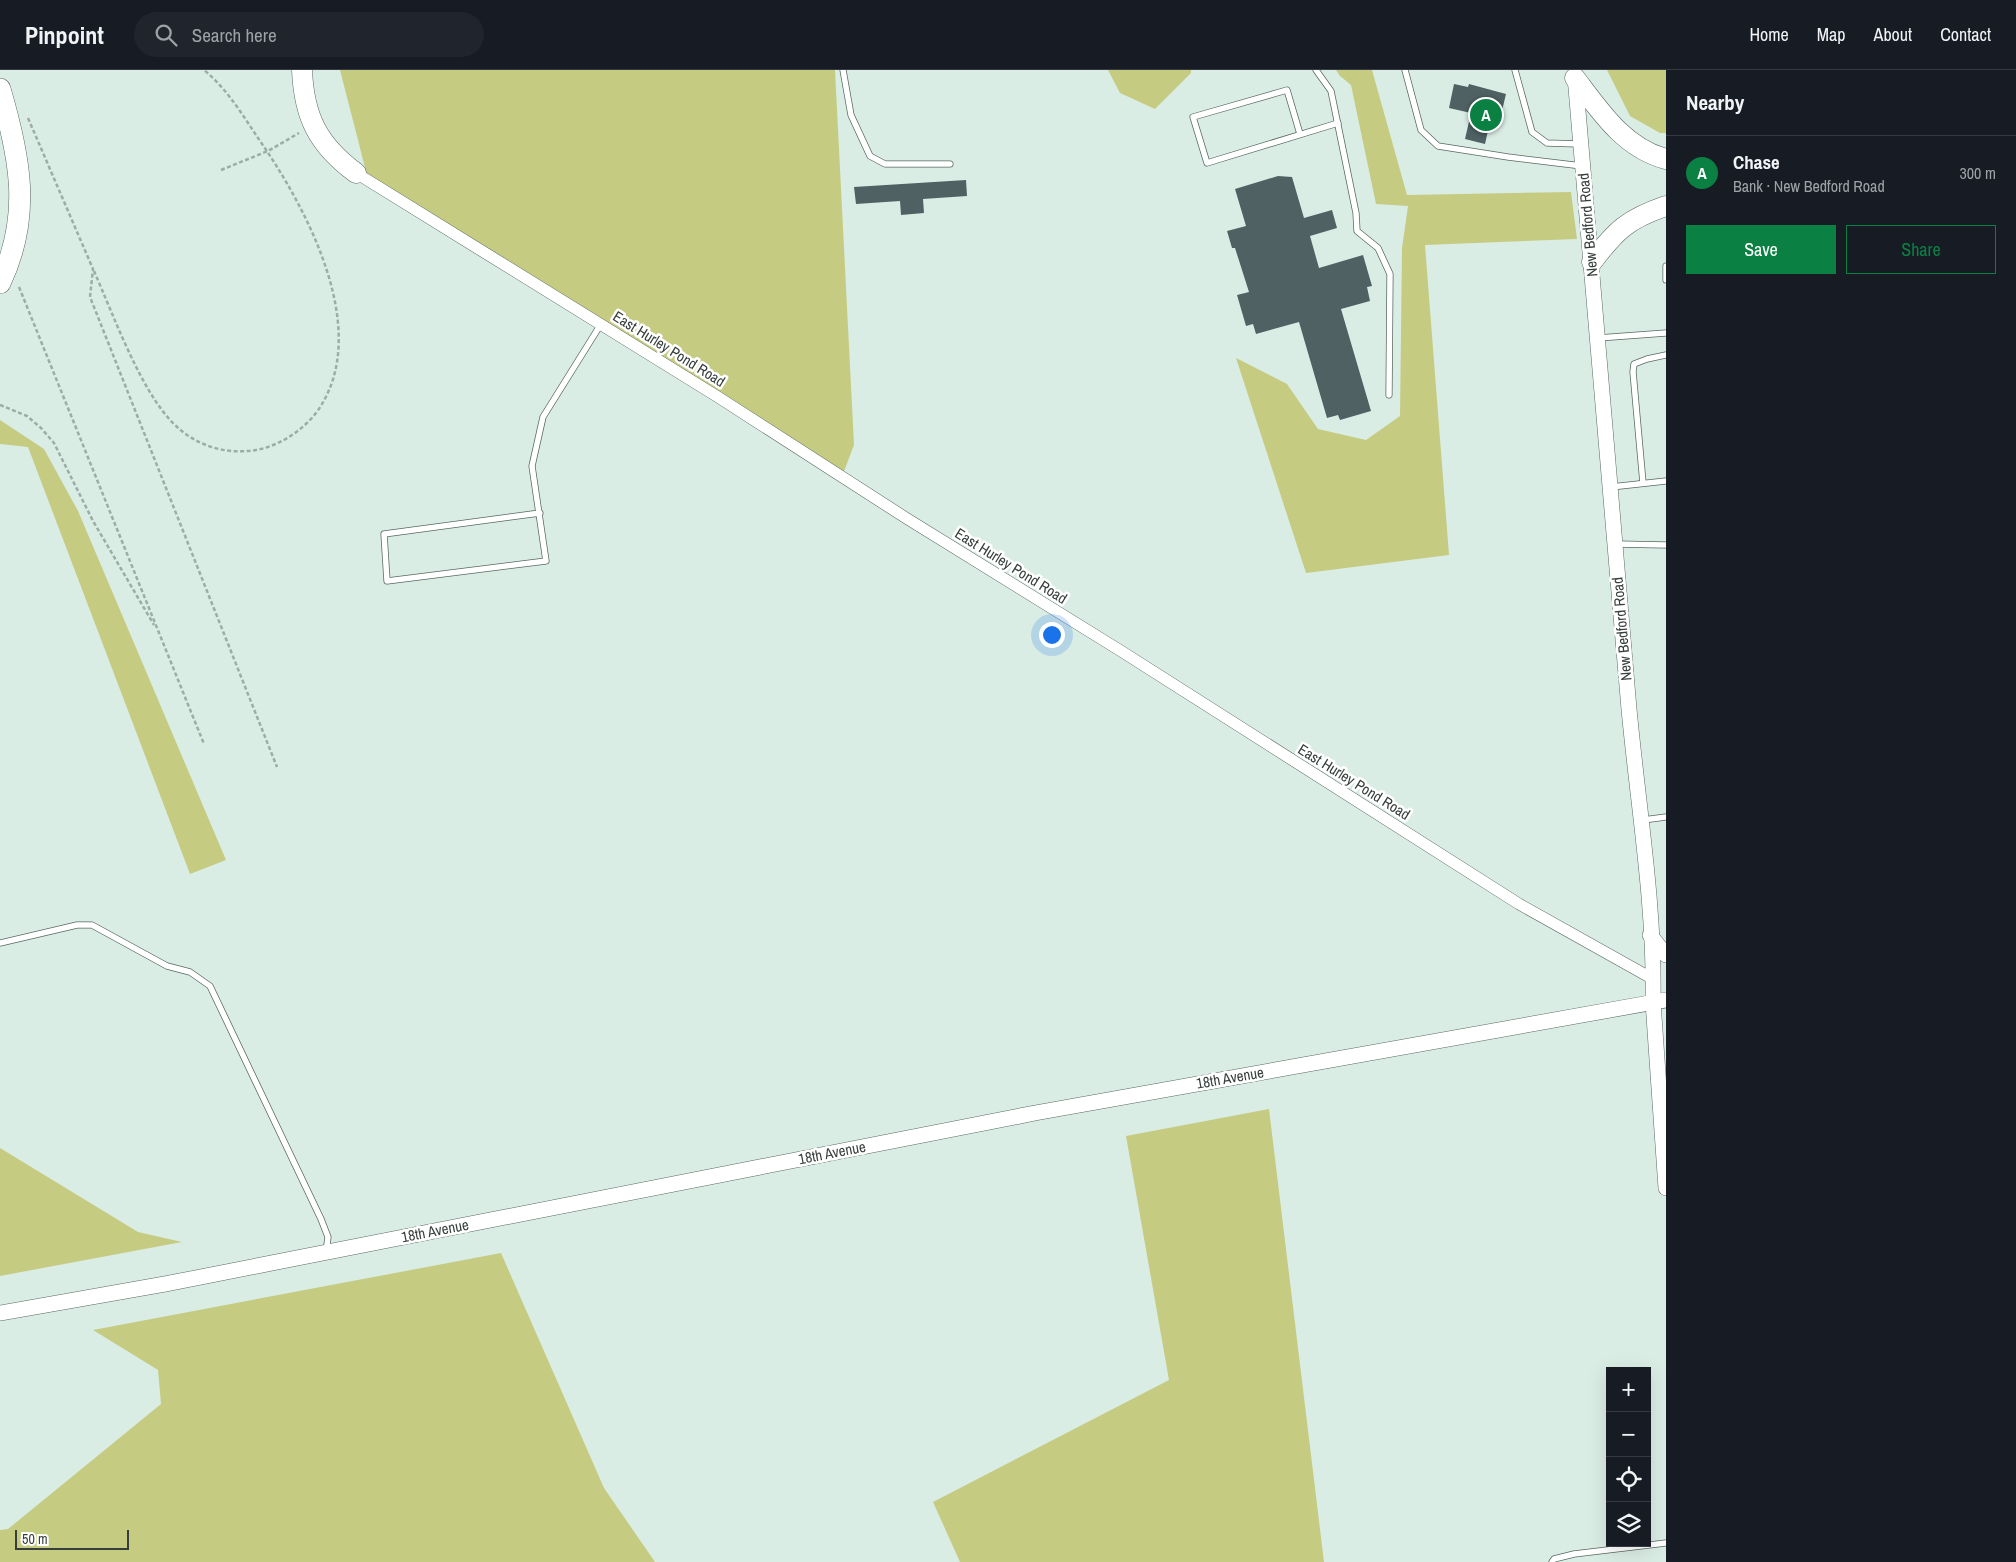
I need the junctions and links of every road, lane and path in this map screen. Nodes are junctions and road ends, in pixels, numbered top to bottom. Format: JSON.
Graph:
{"nodes":[{"id":1,"x":204,"y":70,"type":"edge"},
{"id":2,"x":302,"y":70,"type":"edge"},
{"id":3,"x":843,"y":70,"type":"edge"},
{"id":4,"x":1316,"y":70,"type":"edge"},
{"id":5,"x":1405,"y":70,"type":"edge"},
{"id":6,"x":1515,"y":70,"type":"edge"},
{"id":7,"x":1574,"y":74,"type":"edge"},
{"id":8,"x":0,"y":89,"type":"edge"},
{"id":9,"x":27,"y":116,"type":"dead end"},
{"id":10,"x":1338,"y":123,"type":"junction"},
{"id":11,"x":314,"y":126,"type":"junction"},
{"id":12,"x":1300,"y":134,"type":"junction"},
{"id":13,"x":1581,"y":144,"type":"junction"},
{"id":14,"x":268,"y":151,"type":"junction"},
{"id":15,"x":1666,"y":159,"type":"edge"},
{"id":16,"x":950,"y":164,"type":"dead end"},
{"id":17,"x":1583,"y":166,"type":"junction"},
{"id":18,"x":221,"y":170,"type":"dead end"},
{"id":19,"x":356,"y":173,"type":"joint"},
{"id":20,"x":1666,"y":206,"type":"edge"},
{"id":21,"x":1592,"y":262,"type":"junction"},
{"id":22,"x":1666,"y":266,"type":"edge"},
{"id":23,"x":93,"y":270,"type":"junction"},
{"id":24,"x":3,"y":276,"type":"edge"},
{"id":25,"x":1666,"y":280,"type":"edge"},
{"id":26,"x":601,"y":324,"type":"junction"},
{"id":27,"x":1666,"y":333,"type":"edge"},
{"id":28,"x":1598,"y":338,"type":"junction"},
{"id":29,"x":1666,"y":355,"type":"edge"},
{"id":30,"x":1389,"y":395,"type":"dead end"},
{"id":31,"x":0,"y":405,"type":"edge"},
{"id":32,"x":1666,"y":481,"type":"edge"},
{"id":33,"x":1643,"y":483,"type":"junction"},
{"id":34,"x":1611,"y":487,"type":"junction"},
{"id":35,"x":540,"y":513,"type":"junction"},
{"id":36,"x":1616,"y":544,"type":"junction"},
{"id":37,"x":1666,"y":545,"type":"edge"},
{"id":38,"x":160,"y":634,"type":"junction"},
{"id":39,"x":204,"y":744,"type":"dead end"},
{"id":40,"x":277,"y":767,"type":"dead end"},
{"id":41,"x":1666,"y":817,"type":"edge"},
{"id":42,"x":1641,"y":820,"type":"junction"},
{"id":43,"x":1650,"y":935,"type":"junction"},
{"id":44,"x":0,"y":943,"type":"edge"},
{"id":45,"x":1666,"y":955,"type":"edge"},
{"id":46,"x":1653,"y":979,"type":"junction"},
{"id":47,"x":1659,"y":1001,"type":"edge"},
{"id":48,"x":1666,"y":1188,"type":"edge"},
{"id":49,"x":326,"y":1252,"type":"junction"},
{"id":50,"x":0,"y":1312,"type":"edge"},
{"id":51,"x":1666,"y":1543,"type":"edge"},
{"id":52,"x":1552,"y":1562,"type":"edge"}],
"edges":[{"from":1,"to":14,"type":"path"},
{"from":2,"to":11,"type":"highway"},
{"from":3,"to":16,"type":"lane"},
{"from":4,"to":10,"type":"lane"},
{"from":5,"to":17,"type":"lane"},
{"from":6,"to":13,"type":"lane"},
{"from":7,"to":13,"type":"street","name":"New Bedford Road"},
{"from":7,"to":15,"type":"highway"},
{"from":8,"to":24,"type":"highway"},
{"from":9,"to":23,"type":"path"},
{"from":10,"to":12,"type":"lane"},
{"from":10,"to":30,"type":"lane"},
{"from":11,"to":14,"type":"path"},
{"from":11,"to":19,"type":"highway"},
{"from":12,"to":12,"type":"lane"},
{"from":13,"to":17,"type":"street","name":"New Bedford Road"},
{"from":14,"to":18,"type":"path"},
{"from":14,"to":23,"type":"path"},
{"from":17,"to":21,"type":"street","name":"New Bedford Road"},
{"from":19,"to":26,"type":"street","name":"East Hurley Pond Road"},
{"from":20,"to":21,"type":"highway"},
{"from":21,"to":28,"type":"street","name":"New Bedford Road"},
{"from":22,"to":25,"type":"lane"},
{"from":23,"to":40,"type":"path"},
{"from":24,"to":38,"type":"path"},
{"from":26,"to":35,"type":"lane"},
{"from":26,"to":46,"type":"street","name":"East Hurley Pond Road"},
{"from":27,"to":28,"type":"lane"},
{"from":28,"to":34,"type":"street","name":"New Bedford Road"},
{"from":29,"to":33,"type":"lane"},
{"from":31,"to":38,"type":"path"},
{"from":32,"to":33,"type":"lane"},
{"from":33,"to":34,"type":"lane"},
{"from":34,"to":36,"type":"street","name":"New Bedford Road"},
{"from":35,"to":35,"type":"lane"},
{"from":36,"to":37,"type":"lane"},
{"from":36,"to":42,"type":"street","name":"New Bedford Road"},
{"from":38,"to":39,"type":"path"},
{"from":41,"to":42,"type":"lane"},
{"from":42,"to":43,"type":"street","name":"New Bedford Road"},
{"from":43,"to":45,"type":"street"},
{"from":43,"to":46,"type":"street","name":"New Bedford Road"},
{"from":44,"to":49,"type":"lane"},
{"from":46,"to":47,"type":"street","name":"New Bedford Road"},
{"from":47,"to":48,"type":"street","name":"New Bedford Road"},
{"from":47,"to":49,"type":"street","name":"18th Avenue"},
{"from":49,"to":50,"type":"street","name":"18th Avenue"},
{"from":51,"to":52,"type":"lane"}]}
